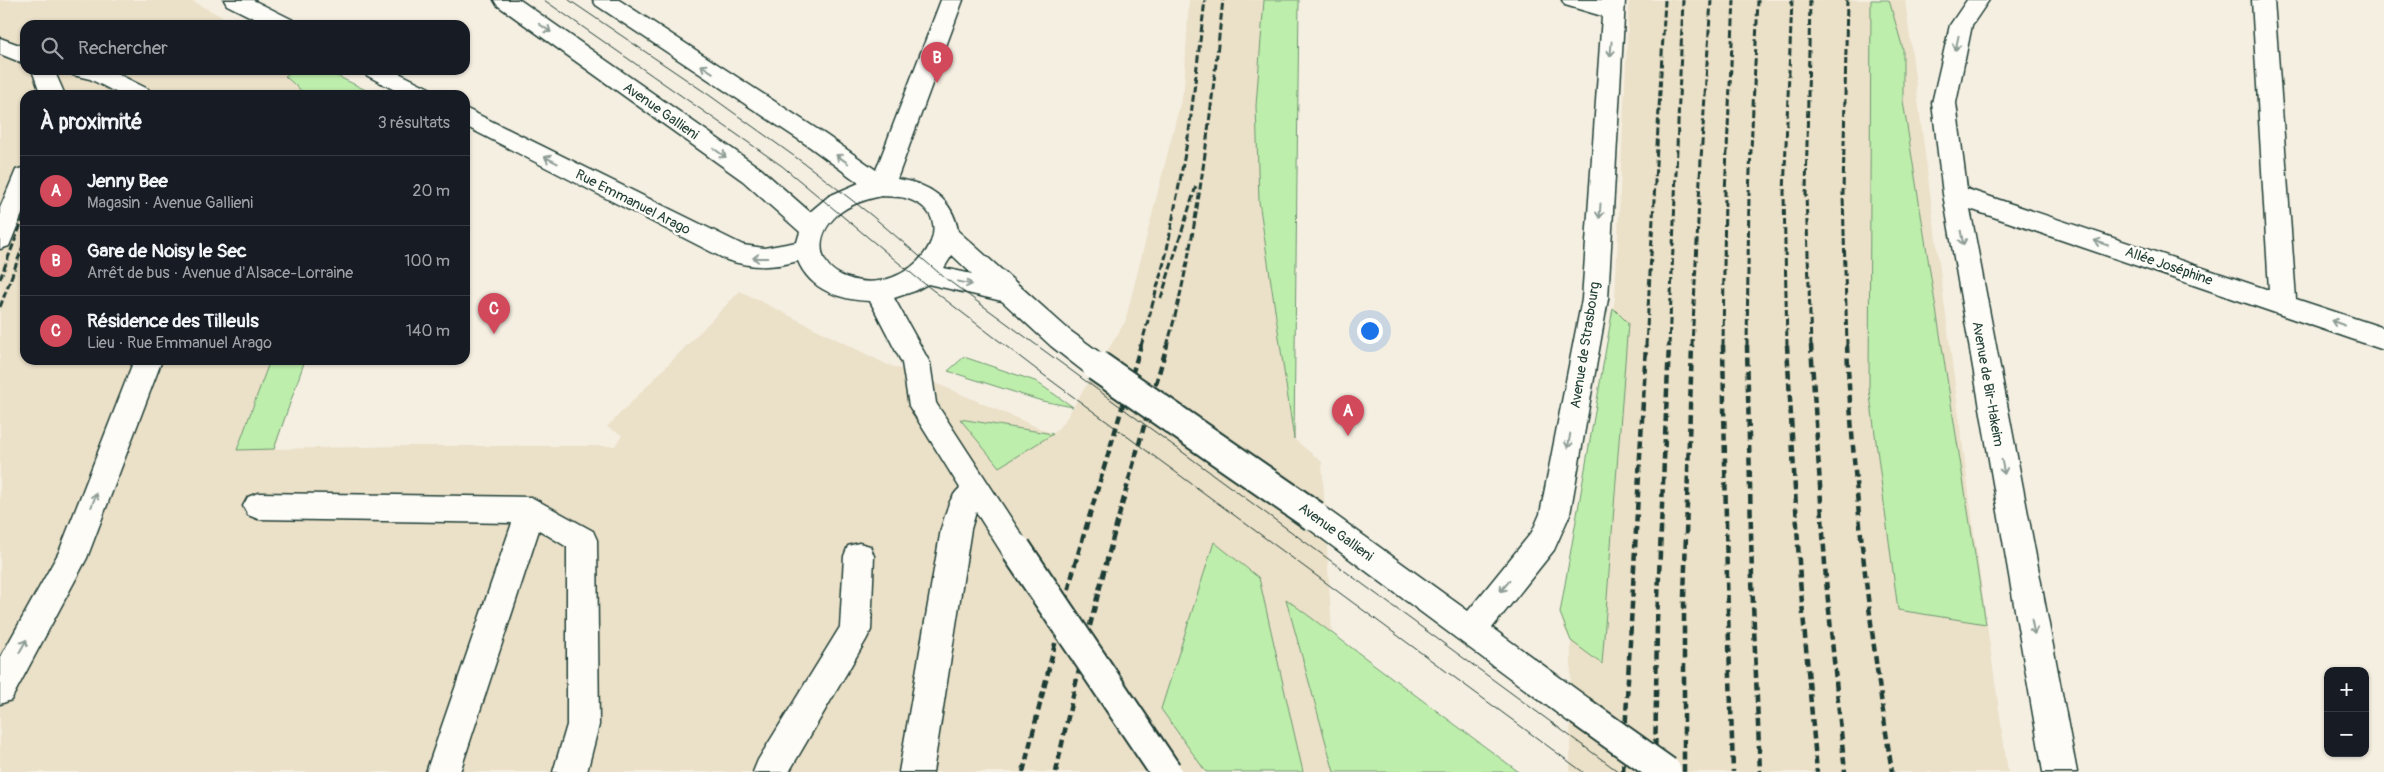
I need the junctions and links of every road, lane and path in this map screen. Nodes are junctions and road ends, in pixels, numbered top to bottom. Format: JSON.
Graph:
{"nodes":[{"id":1,"x":235,"y":0,"type":"edge"},
{"id":2,"x":505,"y":0,"type":"edge"},
{"id":3,"x":604,"y":0,"type":"edge"},
{"id":4,"x":952,"y":0,"type":"edge"},
{"id":5,"x":1573,"y":0,"type":"edge"},
{"id":6,"x":1978,"y":0,"type":"edge"},
{"id":7,"x":2263,"y":0,"type":"edge"},
{"id":8,"x":1614,"y":6,"type":"edge"},
{"id":9,"x":275,"y":20,"type":"edge"},
{"id":10,"x":0,"y":45,"type":"edge"},
{"id":11,"x":20,"y":54,"type":"edge"},
{"id":12,"x":45,"y":75,"type":"edge"},
{"id":13,"x":101,"y":75,"type":"edge"},
{"id":14,"x":384,"y":75,"type":"edge"},
{"id":15,"x":51,"y":90,"type":"edge"},
{"id":16,"x":130,"y":90,"type":"edge"},
{"id":17,"x":413,"y":90,"type":"edge"},
{"id":18,"x":470,"y":119,"type":"edge"},
{"id":19,"x":882,"y":187,"type":"junction"},
{"id":20,"x":20,"y":189,"type":"edge"},
{"id":21,"x":1955,"y":194,"type":"junction"},
{"id":22,"x":947,"y":236,"type":"junction"},
{"id":23,"x":810,"y":238,"type":"junction"},
{"id":24,"x":0,"y":239,"type":"edge"},
{"id":25,"x":924,"y":273,"type":"junction"},
{"id":26,"x":877,"y":291,"type":"junction"},
{"id":27,"x":1007,"y":292,"type":"junction"},
{"id":28,"x":2283,"y":305,"type":"junction"},
{"id":29,"x":2384,"y":339,"type":"edge"},
{"id":30,"x":146,"y":365,"type":"edge"},
{"id":31,"x":978,"y":490,"type":"junction"},
{"id":32,"x":258,"y":506,"type":"dead end"},
{"id":33,"x":531,"y":510,"type":"junction"},
{"id":34,"x":858,"y":556,"type":"dead end"},
{"id":35,"x":1471,"y":632,"type":"junction"},
{"id":36,"x":0,"y":688,"type":"edge"},
{"id":37,"x":443,"y":772,"type":"edge"},
{"id":38,"x":570,"y":772,"type":"edge"},
{"id":39,"x":770,"y":772,"type":"edge"},
{"id":40,"x":916,"y":772,"type":"edge"},
{"id":41,"x":1166,"y":772,"type":"edge"},
{"id":42,"x":1666,"y":772,"type":"edge"},
{"id":43,"x":2060,"y":772,"type":"edge"}],
"edges":[{"from":1,"to":9,"type":"street"},
{"from":2,"to":23,"type":"street","name":"Avenue Gallieni","one_way":true},
{"from":19,"to":3,"type":"street","one_way":true},
{"from":4,"to":19,"type":"street"},
{"from":5,"to":8,"type":"street"},
{"from":6,"to":21,"type":"street","name":"Avenue de Bir-Hakeim","one_way":true},
{"from":7,"to":28,"type":"street"},
{"from":8,"to":35,"type":"street","name":"Avenue de Strasbourg","one_way":true},
{"from":10,"to":11,"type":"street"},
{"from":12,"to":15,"type":"street"},
{"from":13,"to":16,"type":"street"},
{"from":14,"to":17,"type":"street"},
{"from":23,"to":18,"type":"street","name":"Rue Emmanuel Arago","one_way":true},
{"from":19,"to":22,"type":"street"},
{"from":19,"to":23,"type":"street"},
{"from":20,"to":24,"type":"street"},
{"from":28,"to":21,"type":"street","name":"Allée Joséphine","one_way":true},
{"from":21,"to":43,"type":"street","name":"Avenue de Bir-Hakeim","one_way":true},
{"from":22,"to":25,"type":"street"},
{"from":22,"to":27,"type":"street","name":"Avenue Gallieni"},
{"from":23,"to":26,"type":"street"},
{"from":25,"to":26,"type":"street"},
{"from":25,"to":27,"type":"street","name":"Avenue Gallieni","one_way":true},
{"from":26,"to":31,"type":"street"},
{"from":27,"to":35,"type":"street","name":"Avenue Gallieni","bridge":true},
{"from":29,"to":28,"type":"street","name":"Allée Joséphine","one_way":true},
{"from":36,"to":30,"type":"street","one_way":true},
{"from":31,"to":40,"type":"street"},
{"from":31,"to":41,"type":"street","bridge":true},
{"from":32,"to":33,"type":"street"},
{"from":33,"to":37,"type":"street"},
{"from":33,"to":38,"type":"street"},
{"from":34,"to":39,"type":"street"},
{"from":35,"to":42,"type":"street","name":"Avenue Gallieni","bridge":true}]}
